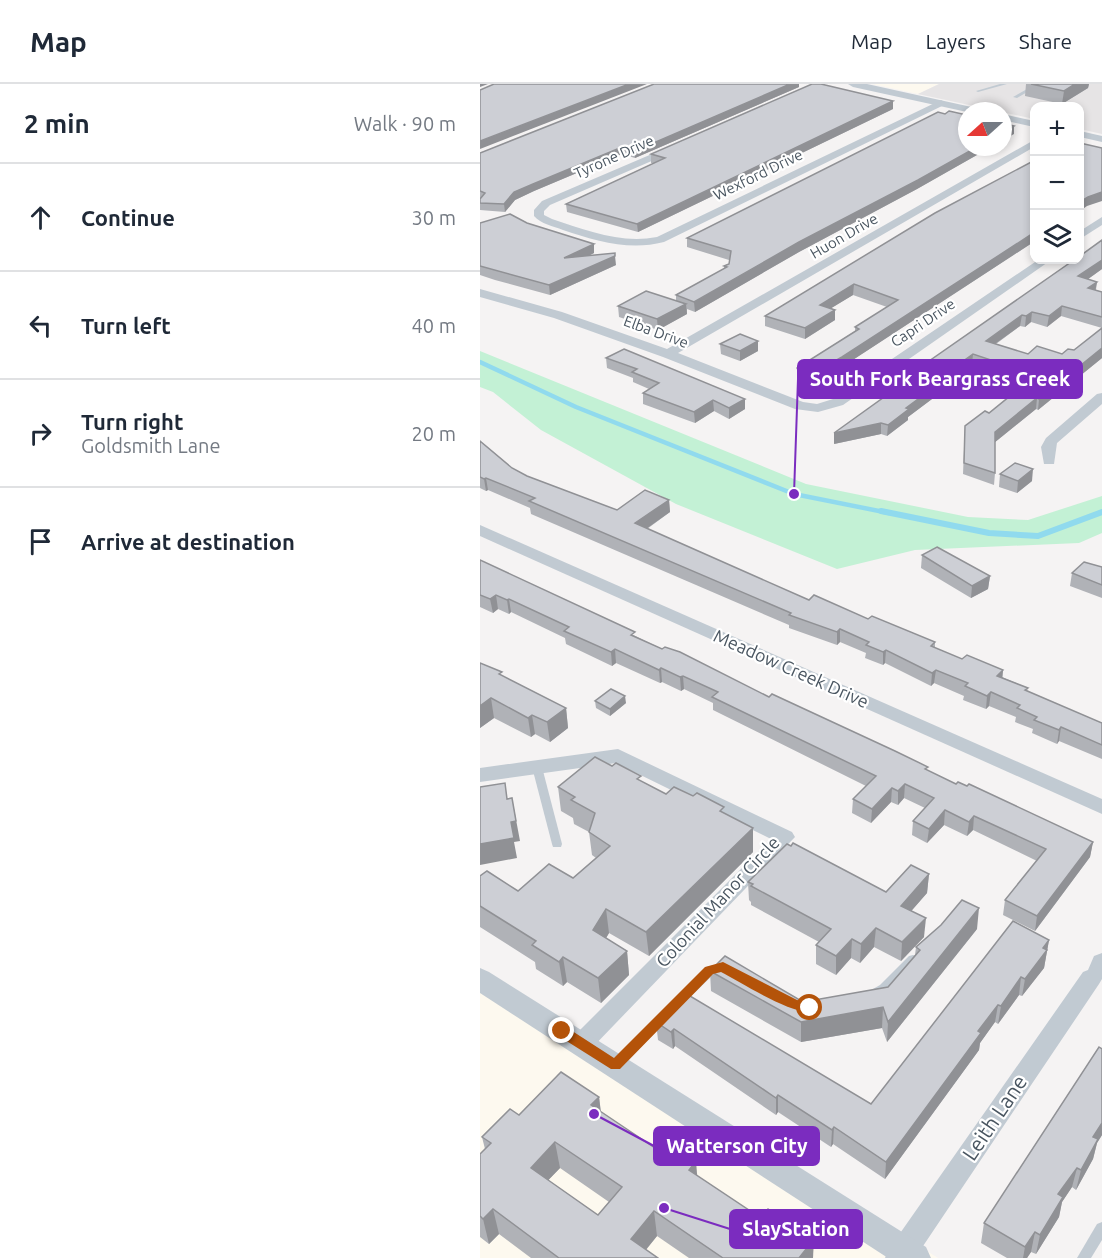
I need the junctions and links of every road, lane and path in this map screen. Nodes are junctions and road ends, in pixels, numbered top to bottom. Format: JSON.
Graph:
{"nodes":[{"id":1,"x":853,"y":84,"type":"edge"},
{"id":2,"x":1005,"y":84,"type":"edge"},
{"id":3,"x":1039,"y":84,"type":"edge"},
{"id":4,"x":978,"y":91,"type":"dead end"},
{"id":5,"x":1015,"y":97,"type":"dead end"},
{"id":6,"x":940,"y":103,"type":"junction"},
{"id":7,"x":958,"y":107,"type":"edge"},
{"id":8,"x":1012,"y":119,"type":"edge"},
{"id":9,"x":1030,"y":123,"type":"edge"},
{"id":10,"x":1084,"y":135,"type":"edge"},
{"id":11,"x":1102,"y":139,"type":"edge"},
{"id":12,"x":686,"y":142,"type":"edge"},
{"id":13,"x":1030,"y":146,"type":"edge"},
{"id":14,"x":1102,"y":220,"type":"edge"},
{"id":15,"x":584,"y":232,"type":"joint"},
{"id":16,"x":1084,"y":233,"type":"edge"},
{"id":17,"x":1039,"y":264,"type":"edge"},
{"id":18,"x":480,"y":293,"type":"edge"},
{"id":19,"x":668,"y":354,"type":"junction"},
{"id":20,"x":1102,"y":397,"type":"edge"},
{"id":21,"x":818,"y":408,"type":"joint"},
{"id":22,"x":1049,"y":461,"type":"dead end"},
{"id":23,"x":480,"y":530,"type":"edge"},
{"id":24,"x":537,"y":767,"type":"junction"},
{"id":25,"x":480,"y":775,"type":"edge"},
{"id":26,"x":1102,"y":807,"type":"edge"},
{"id":27,"x":557,"y":844,"type":"dead end"},
{"id":28,"x":924,"y":947,"type":"edge"},
{"id":29,"x":1097,"y":969,"type":"edge"},
{"id":30,"x":733,"y":972,"type":"edge"},
{"id":31,"x":480,"y":979,"type":"edge"},
{"id":32,"x":866,"y":997,"type":"edge"},
{"id":33,"x":581,"y":1044,"type":"junction"},
{"id":34,"x":615,"y":1066,"type":"junction"},
{"id":35,"x":1102,"y":1228,"type":"edge"},
{"id":36,"x":906,"y":1256,"type":"edge"},
{"id":37,"x":1084,"y":1258,"type":"edge"}],
"edges":[{"from":1,"to":6,"type":"street"},
{"from":2,"to":4,"type":"lane"},
{"from":3,"to":5,"type":"lane"},
{"from":6,"to":7,"type":"street"},
{"from":6,"to":15,"type":"street","name":"Wexford Drive"},
{"from":8,"to":9,"type":"street"},
{"from":10,"to":11,"type":"street"},
{"from":12,"to":15,"type":"street","name":"Tyrone Drive"},
{"from":13,"to":19,"type":"street","name":"Huon Drive"},
{"from":14,"to":16,"type":"street"},
{"from":17,"to":21,"type":"street","name":"Capri Drive"},
{"from":18,"to":19,"type":"street","name":"Elba Drive"},
{"from":19,"to":21,"type":"street","name":"Elba Drive"},
{"from":20,"to":22,"type":"street"},
{"from":23,"to":26,"type":"street","name":"Meadow Creek Drive"},
{"from":24,"to":25,"type":"street","name":"Colonial Manor Circle"},
{"from":24,"to":27,"type":"lane"},
{"from":24,"to":33,"type":"street","name":"Colonial Manor Circle"},
{"from":28,"to":32,"type":"lane"},
{"from":29,"to":36,"type":"street","name":"Leith Lane"},
{"from":30,"to":34,"type":"lane"},
{"from":31,"to":33,"type":"street"},
{"from":33,"to":34,"type":"street"},
{"from":34,"to":36,"type":"street"},
{"from":35,"to":37,"type":"lane"}]}
